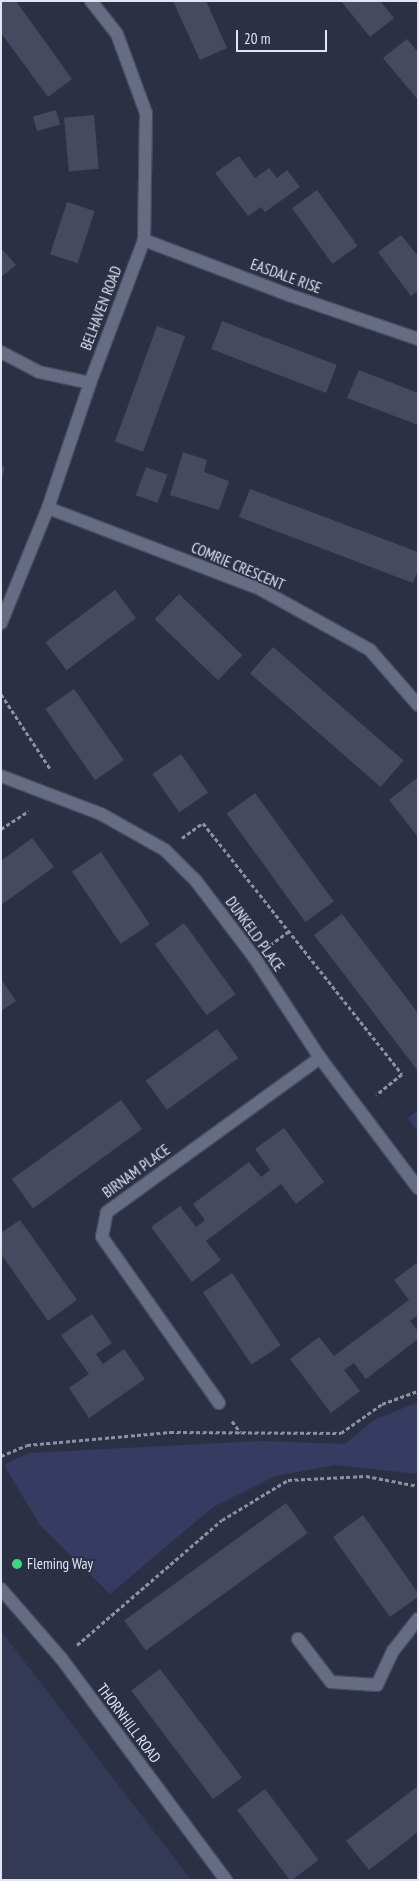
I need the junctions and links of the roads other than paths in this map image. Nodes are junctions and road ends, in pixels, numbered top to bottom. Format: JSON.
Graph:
{"nodes":[{"id":1,"x":91,"y":1,"type":"edge"},
{"id":2,"x":144,"y":240,"type":"junction"},
{"id":3,"x":418,"y":339,"type":"edge"},
{"id":4,"x":1,"y":352,"type":"edge"},
{"id":5,"x":90,"y":383,"type":"junction"},
{"id":6,"x":48,"y":508,"type":"junction"},
{"id":7,"x":1,"y":623,"type":"edge"},
{"id":8,"x":418,"y":705,"type":"edge"},
{"id":9,"x":1,"y":776,"type":"edge"},
{"id":10,"x":320,"y":1058,"type":"junction"},
{"id":11,"x":418,"y":1188,"type":"edge"},
{"id":12,"x":219,"y":1403,"type":"dead end"},
{"id":13,"x":1,"y":1589,"type":"edge"},
{"id":14,"x":418,"y":1619,"type":"edge"},
{"id":15,"x":298,"y":1639,"type":"dead end"},
{"id":16,"x":226,"y":1880,"type":"edge"}],
"edges":[{"from":1,"to":2,"type":"street","name":"BELHAVEN ROAD"},
{"from":2,"to":3,"type":"street","name":"EASDALE RISE"},
{"from":2,"to":5,"type":"street","name":"BELHAVEN ROAD"},
{"from":4,"to":5,"type":"street"},
{"from":5,"to":6,"type":"street","name":"BELHAVEN ROAD"},
{"from":6,"to":7,"type":"street","name":"BELHAVEN ROAD"},
{"from":6,"to":8,"type":"street","name":"COMRIE CRESCENT"},
{"from":9,"to":10,"type":"street","name":"DUNKELD PLACE"},
{"from":10,"to":11,"type":"street","name":"DUNKELD PLACE"},
{"from":10,"to":12,"type":"street","name":"BIRNAM PLACE"},
{"from":13,"to":16,"type":"street","name":"THORNHILL ROAD"},
{"from":14,"to":15,"type":"street"}]}
